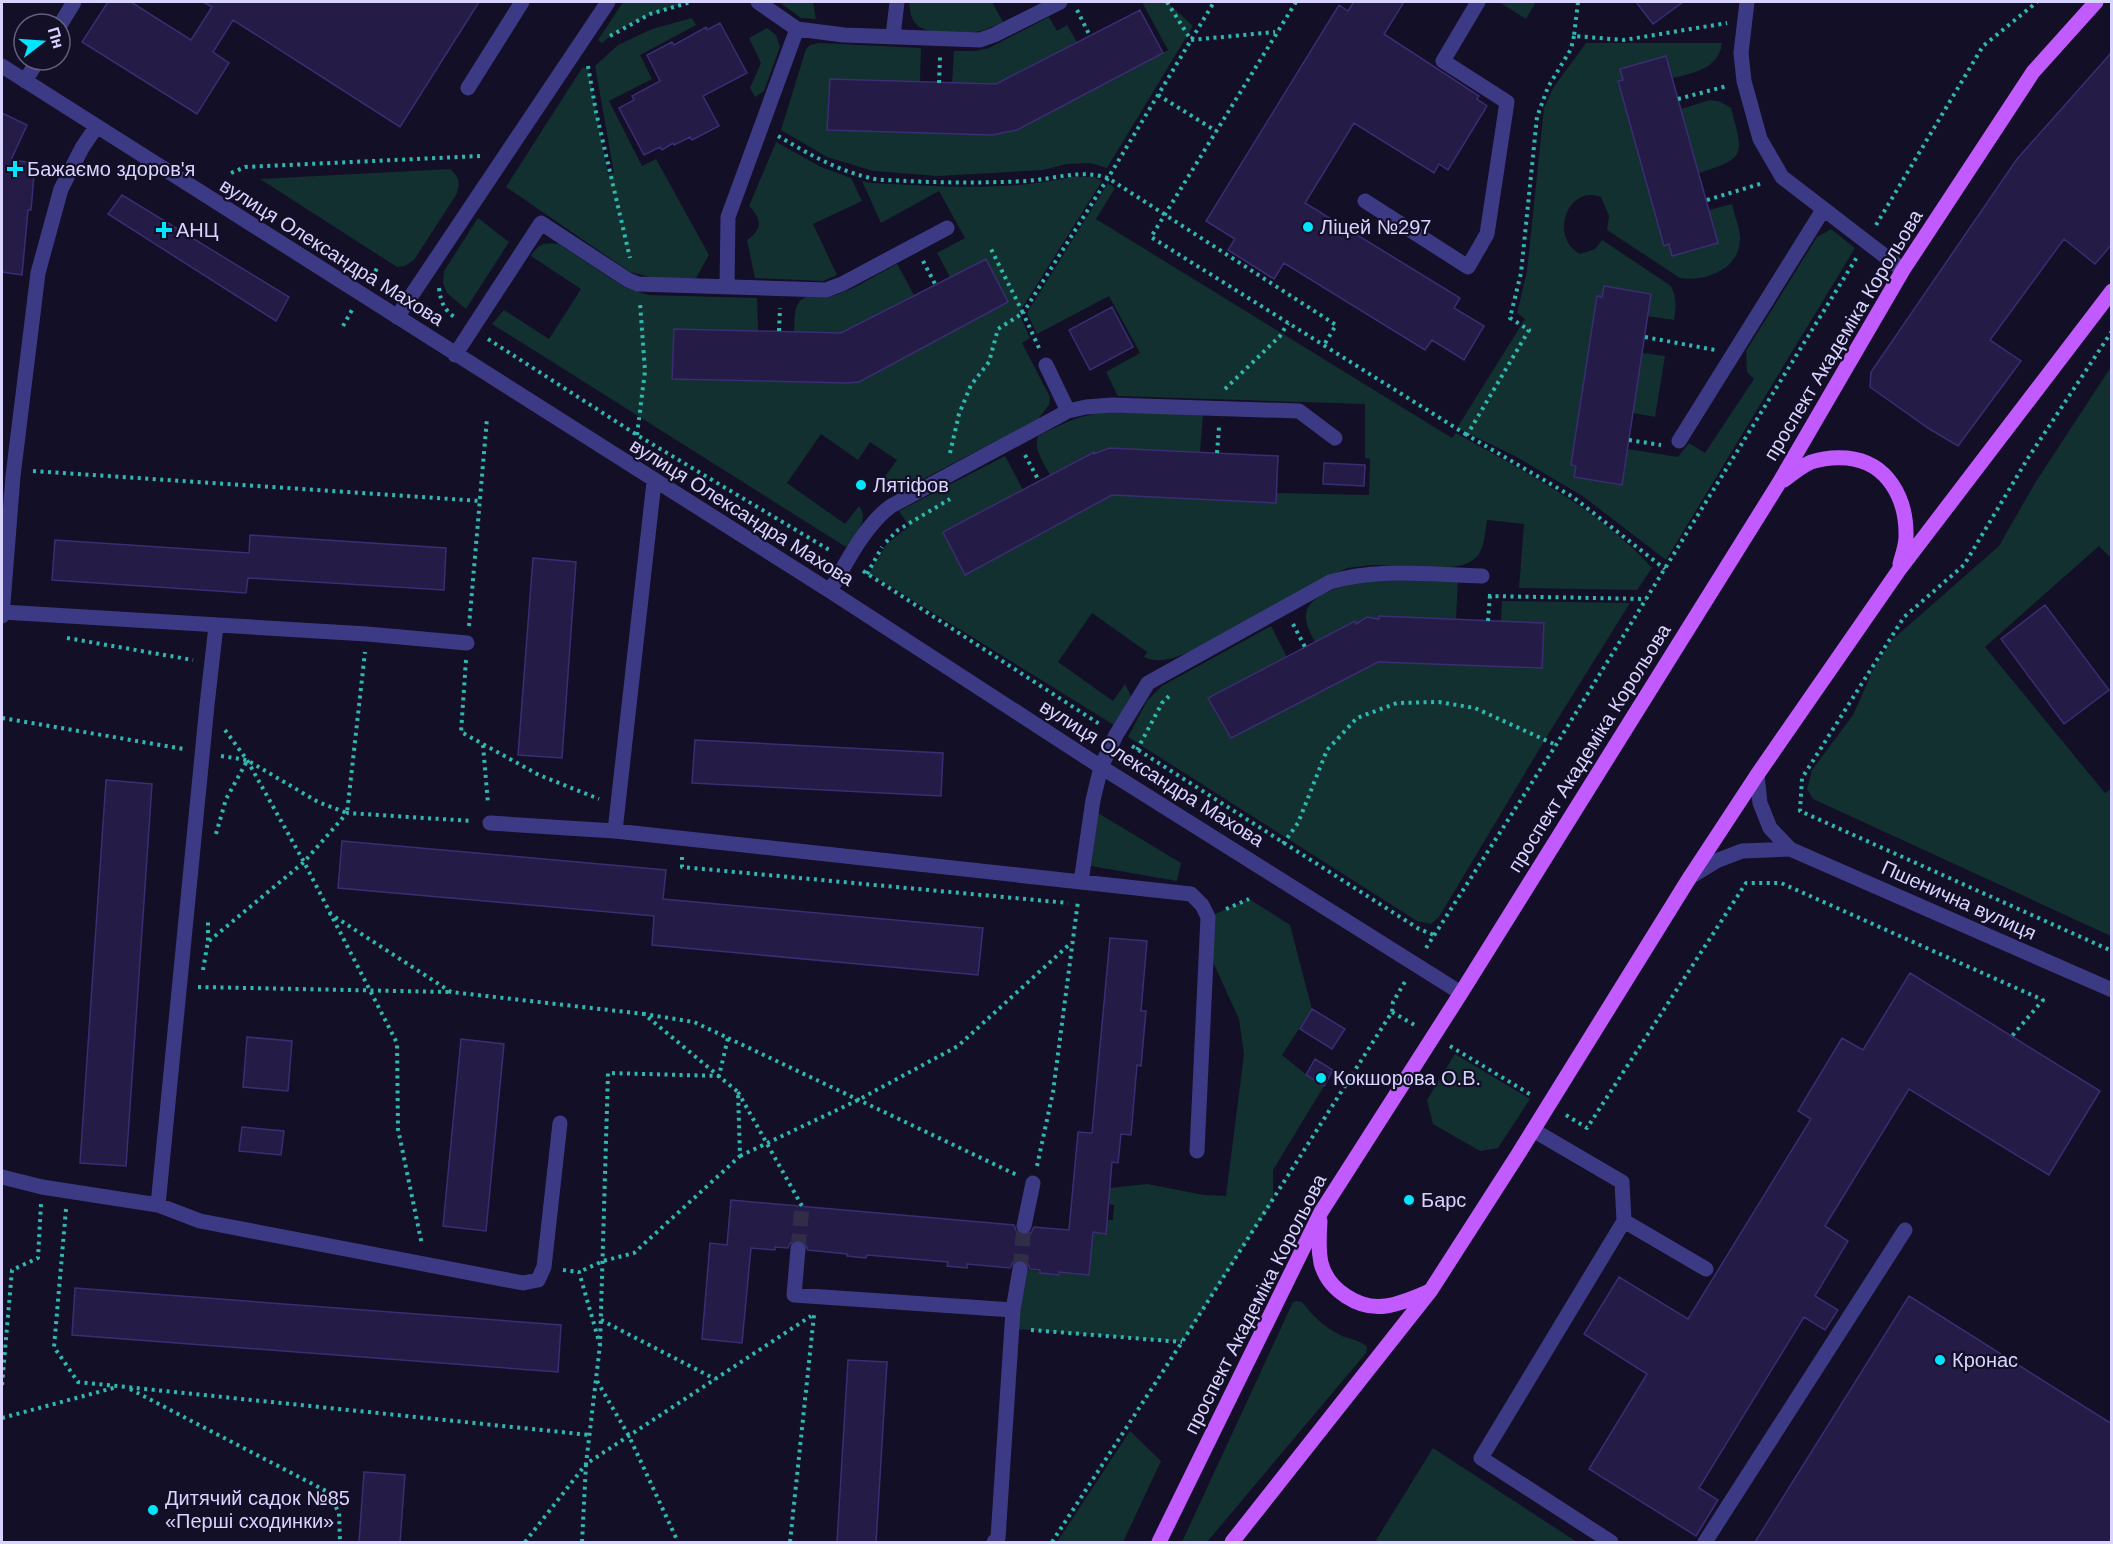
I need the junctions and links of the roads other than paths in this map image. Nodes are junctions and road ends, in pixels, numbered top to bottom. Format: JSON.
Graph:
{"nodes":[{"id":1,"x":522,"y":2,"type":"edge"},
{"id":2,"x":608,"y":2,"type":"edge"},
{"id":3,"x":758,"y":2,"type":"edge"},
{"id":4,"x":897,"y":2,"type":"edge"},
{"id":5,"x":1060,"y":2,"type":"edge"},
{"id":6,"x":1477,"y":2,"type":"edge"},
{"id":7,"x":1747,"y":2,"type":"edge"},
{"id":8,"x":2096,"y":2,"type":"edge"},
{"id":9,"x":797,"y":29,"type":"junction"},
{"id":10,"x":893,"y":36,"type":"junction"},
{"id":11,"x":2,"y":66,"type":"edge"},
{"id":12,"x":31,"y":72,"type":"edge"},
{"id":13,"x":25,"y":81,"type":"junction"},
{"id":14,"x":468,"y":88,"type":"dead end"},
{"id":15,"x":96,"y":127,"type":"junction"},
{"id":16,"x":1365,"y":201,"type":"dead end"},
{"id":17,"x":1823,"y":210,"type":"junction"},
{"id":18,"x":947,"y":228,"type":"dead end"},
{"id":19,"x":1903,"y":270,"type":"junction"},
{"id":20,"x":727,"y":287,"type":"junction"},
{"id":21,"x":2112,"y":291,"type":"edge"},
{"id":22,"x":397,"y":317,"type":"junction"},
{"id":23,"x":455,"y":355,"type":"junction"},
{"id":24,"x":1046,"y":365,"type":"road end"},
{"id":25,"x":1068,"y":411,"type":"junction"},
{"id":26,"x":1335,"y":438,"type":"dead end"},
{"id":27,"x":1679,"y":441,"type":"road end"},
{"id":28,"x":654,"y":482,"type":"junction"},
{"id":29,"x":1779,"y":483,"type":"junction"},
{"id":30,"x":1899,"y":570,"type":"junction"},
{"id":31,"x":1486,"y":581,"type":"road end"},
{"id":32,"x":830,"y":591,"type":"junction"},
{"id":33,"x":2,"y":614,"type":"edge"},
{"id":34,"x":216,"y":626,"type":"junction"},
{"id":35,"x":467,"y":643,"type":"road end"},
{"id":36,"x":1101,"y":767,"type":"junction"},
{"id":37,"x":1757,"y":775,"type":"junction"},
{"id":38,"x":490,"y":823,"type":"road end"},
{"id":39,"x":615,"y":831,"type":"junction"},
{"id":40,"x":1790,"y":849,"type":"junction"},
{"id":41,"x":1690,"y":877,"type":"junction"},
{"id":42,"x":1081,"y":882,"type":"junction"},
{"id":43,"x":2112,"y":990,"type":"edge"},
{"id":44,"x":1461,"y":993,"type":"junction"},
{"id":45,"x":560,"y":1123,"type":"dead end"},
{"id":46,"x":1533,"y":1130,"type":"junction"},
{"id":47,"x":1197,"y":1151,"type":"dead end"},
{"id":48,"x":2,"y":1177,"type":"edge"},
{"id":49,"x":1033,"y":1183,"type":"road end"},
{"id":50,"x":158,"y":1204,"type":"junction"},
{"id":51,"x":1320,"y":1212,"type":"junction"},
{"id":52,"x":1624,"y":1221,"type":"junction"},
{"id":53,"x":1024,"y":1226,"type":"tunnel mouth"},
{"id":54,"x":1905,"y":1230,"type":"dead end"},
{"id":55,"x":798,"y":1249,"type":"tunnel mouth"},
{"id":56,"x":1020,"y":1269,"type":"tunnel mouth"},
{"id":57,"x":1706,"y":1269,"type":"dead end"},
{"id":58,"x":1431,"y":1290,"type":"junction"},
{"id":59,"x":1013,"y":1310,"type":"junction"},
{"id":60,"x":994,"y":1542,"type":"edge"},
{"id":61,"x":1160,"y":1542,"type":"edge"},
{"id":62,"x":1232,"y":1542,"type":"edge"},
{"id":63,"x":1611,"y":1542,"type":"edge"},
{"id":64,"x":1705,"y":1542,"type":"edge"}],
"edges":[{"from":1,"to":14,"type":"street"},
{"from":2,"to":22,"type":"street"},
{"from":3,"to":9,"type":"street"},
{"from":4,"to":10,"type":"street"},
{"from":5,"to":10,"type":"street"},
{"from":6,"to":16,"type":"street"},
{"from":7,"to":17,"type":"street"},
{"from":8,"to":19,"type":"main road","name":"проспект Академіка Корольова"},
{"from":9,"to":10,"type":"street"},
{"from":9,"to":20,"type":"street"},
{"from":11,"to":13,"type":"street","name":"вулиця Олександра Махова"},
{"from":12,"to":13,"type":"street"},
{"from":13,"to":15,"type":"street","name":"вулиця Олександра Махова"},
{"from":15,"to":22,"type":"street","name":"вулиця Олександра Махова"},
{"from":15,"to":33,"type":"street"},
{"from":17,"to":19,"type":"street"},
{"from":17,"to":27,"type":"street"},
{"from":18,"to":20,"type":"street"},
{"from":19,"to":29,"type":"main road","name":"проспект Академіка Корольова"},
{"from":20,"to":23,"type":"street"},
{"from":21,"to":30,"type":"main road"},
{"from":22,"to":23,"type":"street","name":"вулиця Олександра Махова"},
{"from":23,"to":28,"type":"street","name":"вулиця Олександра Махова"},
{"from":24,"to":25,"type":"street"},
{"from":25,"to":26,"type":"street"},
{"from":25,"to":32,"type":"street"},
{"from":28,"to":32,"type":"street","name":"вулиця Олександра Махова"},
{"from":28,"to":39,"type":"street"},
{"from":29,"to":30,"type":"main road"},
{"from":29,"to":44,"type":"main road","name":"проспект Академіка Корольова"},
{"from":30,"to":37,"type":"main road"},
{"from":31,"to":36,"type":"street"},
{"from":32,"to":36,"type":"street","name":"вулиця Олександра Махова"},
{"from":33,"to":34,"type":"street"},
{"from":34,"to":35,"type":"street"},
{"from":34,"to":50,"type":"street"},
{"from":36,"to":42,"type":"street"},
{"from":36,"to":44,"type":"street","name":"вулиця Олександра Махова"},
{"from":37,"to":40,"type":"street","name":"Пшенична вулиця"},
{"from":37,"to":41,"type":"main road"},
{"from":38,"to":39,"type":"street"},
{"from":39,"to":42,"type":"street"},
{"from":40,"to":41,"type":"street","name":"Пшенична вулиця"},
{"from":40,"to":43,"type":"street","name":"Пшенична вулиця"},
{"from":41,"to":46,"type":"main road"},
{"from":42,"to":47,"type":"street"},
{"from":44,"to":51,"type":"main road","name":"проспект Академіка Корольова"},
{"from":45,"to":50,"type":"street"},
{"from":46,"to":52,"type":"street"},
{"from":46,"to":58,"type":"main road"},
{"from":48,"to":50,"type":"street"},
{"from":49,"to":53,"type":"street"},
{"from":51,"to":58,"type":"main road"},
{"from":51,"to":61,"type":"main road","name":"проспект Академіка Корольова"},
{"from":52,"to":57,"type":"street"},
{"from":52,"to":63,"type":"street"},
{"from":54,"to":64,"type":"street"},
{"from":55,"to":59,"type":"street"},
{"from":56,"to":59,"type":"street"},
{"from":58,"to":62,"type":"main road"},
{"from":59,"to":60,"type":"street"}]}
